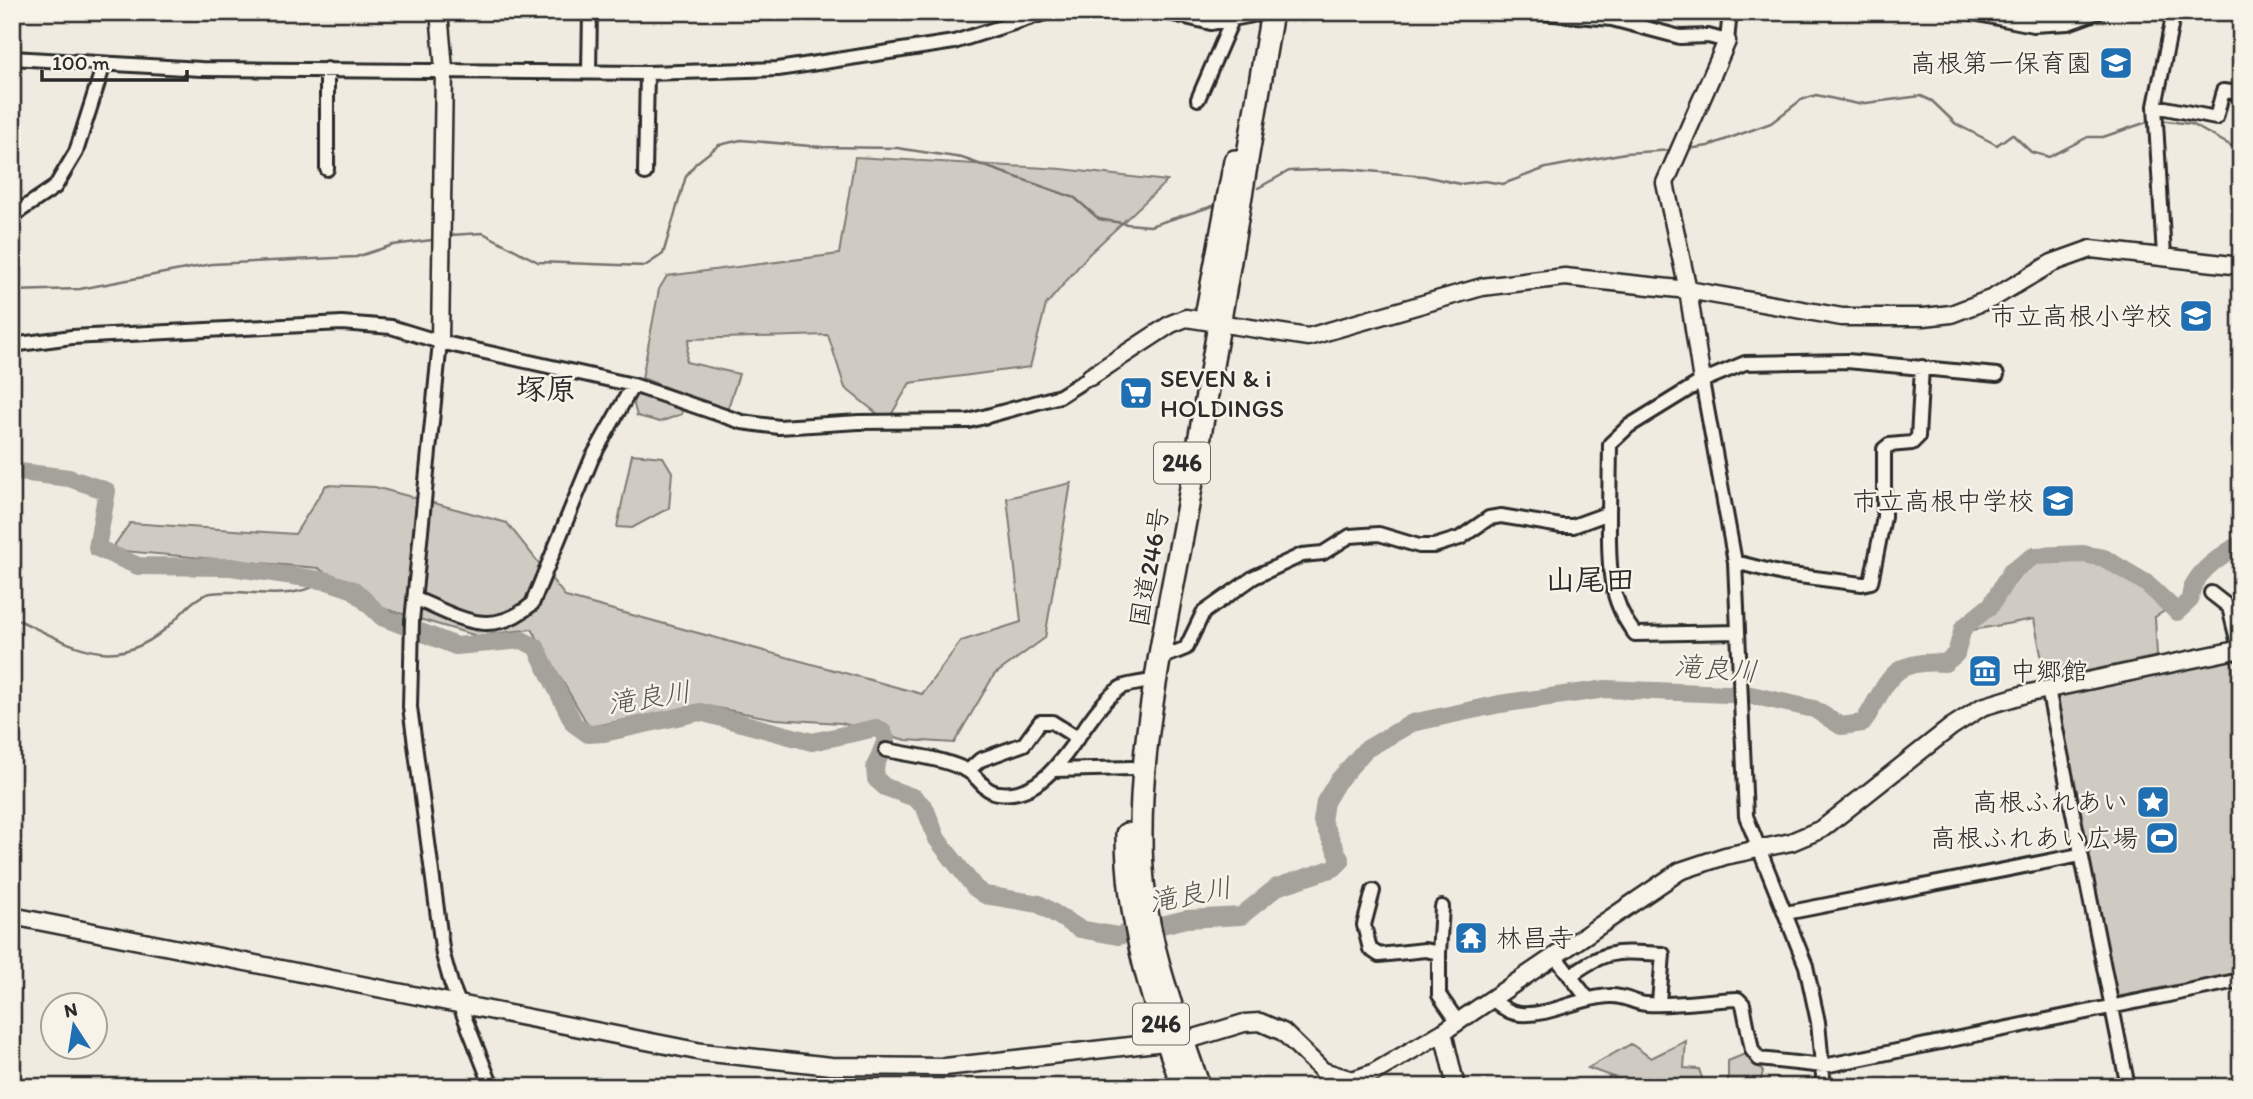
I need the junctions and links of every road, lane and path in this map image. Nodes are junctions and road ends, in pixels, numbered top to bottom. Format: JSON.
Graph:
{"nodes":[{"id":1,"x":439,"y":12,"type":"edge"},
{"id":2,"x":590,"y":12,"type":"edge"},
{"id":3,"x":1048,"y":12,"type":"edge"},
{"id":4,"x":1165,"y":12,"type":"edge"},
{"id":5,"x":1272,"y":12,"type":"edge"},
{"id":6,"x":1530,"y":12,"type":"edge"},
{"id":7,"x":1730,"y":12,"type":"edge"},
{"id":8,"x":2098,"y":12,"type":"edge"},
{"id":9,"x":2174,"y":12,"type":"edge"},
{"id":10,"x":1973,"y":13,"type":"edge"},
{"id":11,"x":1027,"y":15,"type":"edge"},
{"id":12,"x":1249,"y":15,"type":"edge"},
{"id":13,"x":2082,"y":15,"type":"edge"},
{"id":14,"x":1727,"y":41,"type":"junction"},
{"id":15,"x":12,"y":58,"type":"edge"},
{"id":16,"x":104,"y":64,"type":"junction"},
{"id":17,"x":327,"y":69,"type":"junction"},
{"id":18,"x":444,"y":69,"type":"junction"},
{"id":19,"x":589,"y":71,"type":"junction"},
{"id":20,"x":647,"y":73,"type":"junction"},
{"id":21,"x":2241,"y":93,"type":"edge"},
{"id":22,"x":1198,"y":99,"type":"dead end"},
{"id":23,"x":2155,"y":114,"type":"junction"},
{"id":24,"x":327,"y":169,"type":"dead end"},
{"id":25,"x":645,"y":173,"type":"dead end"},
{"id":26,"x":12,"y":216,"type":"edge"},
{"id":27,"x":2164,"y":256,"type":"junction"},
{"id":28,"x":2241,"y":267,"type":"edge"},
{"id":29,"x":1688,"y":290,"type":"junction"},
{"id":30,"x":1212,"y":320,"type":"junction"},
{"id":31,"x":440,"y":342,"type":"junction"},
{"id":32,"x":12,"y":345,"type":"edge"},
{"id":33,"x":1922,"y":367,"type":"junction"},
{"id":34,"x":1997,"y":374,"type":"dead end"},
{"id":35,"x":1090,"y":377,"type":"joint"},
{"id":36,"x":1702,"y":381,"type":"junction"},
{"id":37,"x":634,"y":385,"type":"junction"},
{"id":38,"x":1609,"y":513,"type":"junction"},
{"id":39,"x":1735,"y":562,"type":"junction"},
{"id":40,"x":2211,"y":593,"type":"dead end"},
{"id":41,"x":416,"y":598,"type":"junction"},
{"id":42,"x":1738,"y":632,"type":"junction"},
{"id":43,"x":2240,"y":651,"type":"edge"},
{"id":44,"x":1161,"y":658,"type":"junction"},
{"id":45,"x":1145,"y":682,"type":"junction"},
{"id":46,"x":2048,"y":689,"type":"junction"},
{"id":47,"x":1076,"y":737,"type":"junction"},
{"id":48,"x":886,"y":750,"type":"dead end"},
{"id":49,"x":1132,"y":768,"type":"junction"},
{"id":50,"x":969,"y":770,"type":"junction"},
{"id":51,"x":1054,"y":770,"type":"junction"},
{"id":52,"x":1759,"y":850,"type":"junction"},
{"id":53,"x":2080,"y":855,"type":"junction"},
{"id":54,"x":1373,"y":891,"type":"dead end"},
{"id":55,"x":1442,"y":907,"type":"dead end"},
{"id":56,"x":1786,"y":913,"type":"junction"},
{"id":57,"x":12,"y":916,"type":"edge"},
{"id":58,"x":1139,"y":916,"type":"junction"},
{"id":59,"x":1439,"y":953,"type":"junction"},
{"id":60,"x":1554,"y":955,"type":"junction"},
{"id":61,"x":1570,"y":976,"type":"junction"},
{"id":62,"x":2241,"y":981,"type":"edge"},
{"id":63,"x":1492,"y":999,"type":"junction"},
{"id":64,"x":1588,"y":999,"type":"junction"},
{"id":65,"x":1659,"y":1002,"type":"junction"},
{"id":66,"x":459,"y":1005,"type":"junction"},
{"id":67,"x":2112,"y":1007,"type":"junction"},
{"id":68,"x":1458,"y":1022,"type":"junction"},
{"id":69,"x":1443,"y":1032,"type":"junction"},
{"id":70,"x":1175,"y":1041,"type":"junction"},
{"id":71,"x":1824,"y":1066,"type":"junction"},
{"id":72,"x":492,"y":1087,"type":"edge"},
{"id":73,"x":1183,"y":1087,"type":"edge"},
{"id":74,"x":1199,"y":1087,"type":"edge"},
{"id":75,"x":1456,"y":1087,"type":"edge"},
{"id":76,"x":1824,"y":1087,"type":"edge"},
{"id":77,"x":2128,"y":1087,"type":"edge"}],
"edges":[{"from":1,"to":18,"type":"street"},
{"from":2,"to":19,"type":"street"},
{"from":3,"to":11,"type":"street"},
{"from":4,"to":12,"type":"street"},
{"from":5,"to":30,"type":"highway","name":"国道246号","number":"246"},
{"from":6,"to":14,"type":"street"},
{"from":7,"to":14,"type":"street"},
{"from":8,"to":13,"type":"street"},
{"from":9,"to":23,"type":"street"},
{"from":10,"to":13,"type":"street"},
{"from":11,"to":20,"type":"street"},
{"from":12,"to":22,"type":"street"},
{"from":12,"to":30,"type":"highway","name":"国道246号","number":"246"},
{"from":14,"to":29,"type":"street"},
{"from":15,"to":16,"type":"street"},
{"from":16,"to":17,"type":"street"},
{"from":16,"to":26,"type":"street"},
{"from":17,"to":18,"type":"street"},
{"from":17,"to":24,"type":"street"},
{"from":18,"to":19,"type":"street"},
{"from":18,"to":31,"type":"street"},
{"from":19,"to":20,"type":"street"},
{"from":20,"to":25,"type":"street"},
{"from":21,"to":23,"type":"street"},
{"from":23,"to":27,"type":"street"},
{"from":27,"to":28,"type":"street"},
{"from":27,"to":29,"type":"street"},
{"from":29,"to":30,"type":"street"},
{"from":29,"to":36,"type":"street"},
{"from":30,"to":35,"type":"street"},
{"from":30,"to":44,"type":"highway","name":"国道246号","number":"246"},
{"from":30,"to":45,"type":"highway","name":"国道246号","number":"246"},
{"from":31,"to":32,"type":"street"},
{"from":31,"to":37,"type":"street"},
{"from":31,"to":41,"type":"street"},
{"from":33,"to":34,"type":"street"},
{"from":33,"to":36,"type":"street"},
{"from":33,"to":39,"type":"street"},
{"from":35,"to":37,"type":"street"},
{"from":36,"to":38,"type":"street"},
{"from":36,"to":39,"type":"street"},
{"from":37,"to":41,"type":"street"},
{"from":38,"to":42,"type":"street"},
{"from":38,"to":44,"type":"street"},
{"from":39,"to":42,"type":"street"},
{"from":40,"to":43,"type":"street"},
{"from":41,"to":66,"type":"street"},
{"from":42,"to":52,"type":"street"},
{"from":43,"to":46,"type":"street"},
{"from":44,"to":58,"type":"highway","name":"国道246号","number":"246"},
{"from":45,"to":47,"type":"street"},
{"from":45,"to":49,"type":"highway","name":"国道246号","number":"246"},
{"from":46,"to":52,"type":"street"},
{"from":46,"to":53,"type":"street"},
{"from":47,"to":50,"type":"street"},
{"from":47,"to":51,"type":"street"},
{"from":48,"to":50,"type":"street"},
{"from":49,"to":51,"type":"street"},
{"from":49,"to":58,"type":"highway","name":"国道246号","number":"246"},
{"from":50,"to":51,"type":"street"},
{"from":52,"to":56,"type":"street"},
{"from":52,"to":60,"type":"street"},
{"from":53,"to":56,"type":"street"},
{"from":53,"to":67,"type":"street"},
{"from":54,"to":59,"type":"street"},
{"from":55,"to":59,"type":"street"},
{"from":56,"to":71,"type":"street"},
{"from":57,"to":66,"type":"street"},
{"from":58,"to":70,"type":"highway","name":"国道246号","number":"246"},
{"from":59,"to":68,"type":"street"},
{"from":60,"to":61,"type":"street"},
{"from":60,"to":63,"type":"street"},
{"from":61,"to":64,"type":"street"},
{"from":61,"to":65,"type":"street"},
{"from":62,"to":67,"type":"street"},
{"from":63,"to":64,"type":"street"},
{"from":63,"to":68,"type":"street"},
{"from":64,"to":65,"type":"street"},
{"from":65,"to":71,"type":"street"},
{"from":66,"to":70,"type":"street"},
{"from":66,"to":72,"type":"street"},
{"from":67,"to":71,"type":"street"},
{"from":67,"to":77,"type":"street"},
{"from":68,"to":69,"type":"street"},
{"from":69,"to":70,"type":"street"},
{"from":69,"to":75,"type":"street"},
{"from":70,"to":73,"type":"highway","name":"国道246号","number":"246"},
{"from":70,"to":74,"type":"highway","name":"国道246号","number":"246"},
{"from":71,"to":76,"type":"street"}]}
